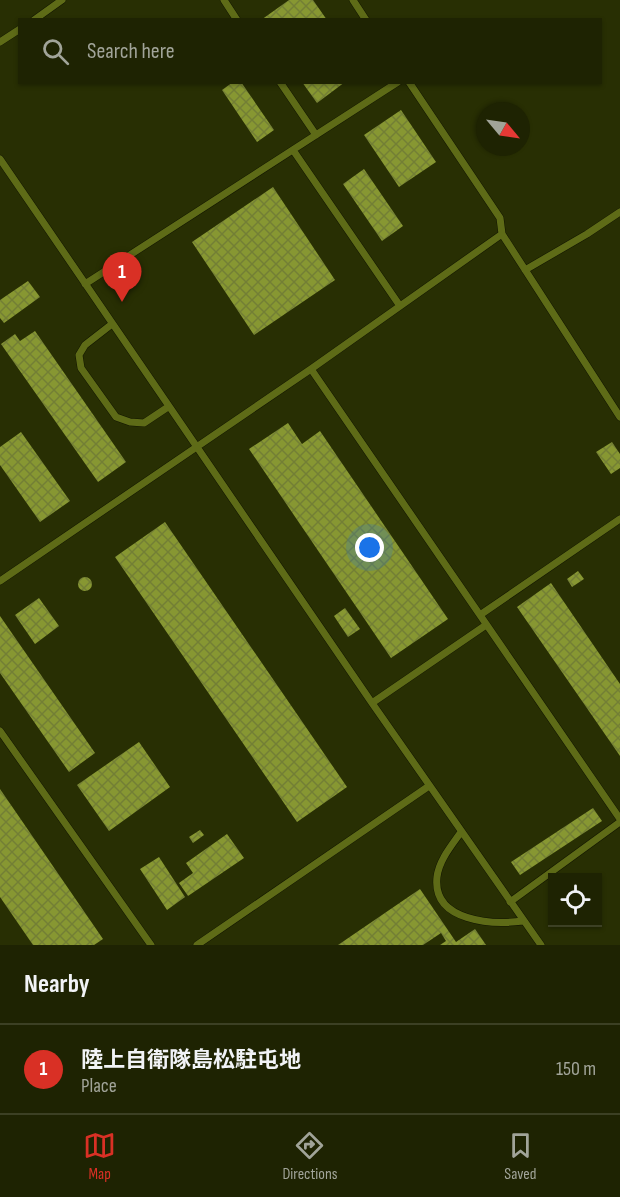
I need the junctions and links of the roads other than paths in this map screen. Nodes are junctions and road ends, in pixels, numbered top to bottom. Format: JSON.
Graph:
{"nodes":[{"id":1,"x":62,"y":0,"type":"edge"},
{"id":2,"x":224,"y":0,"type":"edge"},
{"id":3,"x":353,"y":0,"type":"edge"},
{"id":4,"x":37,"y":18,"type":"edge"},
{"id":5,"x":236,"y":18,"type":"edge"},
{"id":6,"x":365,"y":18,"type":"edge"},
{"id":7,"x":18,"y":30,"type":"edge"},
{"id":8,"x":0,"y":42,"type":"edge"},
{"id":9,"x":281,"y":84,"type":"edge"},
{"id":10,"x":395,"y":84,"type":"edge"},
{"id":11,"x":410,"y":84,"type":"edge"},
{"id":12,"x":316,"y":135,"type":"junction"},
{"id":13,"x":293,"y":150,"type":"junction"},
{"id":14,"x":0,"y":159,"type":"edge"},
{"id":15,"x":620,"y":212,"type":"edge"},
{"id":16,"x":502,"y":234,"type":"junction"},
{"id":17,"x":525,"y":270,"type":"junction"},
{"id":18,"x":85,"y":284,"type":"junction"},
{"id":19,"x":400,"y":306,"type":"junction"},
{"id":20,"x":112,"y":324,"type":"junction"},
{"id":21,"x":311,"y":369,"type":"junction"},
{"id":22,"x":168,"y":407,"type":"junction"},
{"id":23,"x":620,"y":417,"type":"edge"},
{"id":24,"x":196,"y":447,"type":"junction"},
{"id":25,"x":620,"y":519,"type":"edge"},
{"id":26,"x":0,"y":581,"type":"edge"},
{"id":27,"x":480,"y":615,"type":"junction"},
{"id":28,"x":486,"y":625,"type":"junction"},
{"id":29,"x":372,"y":703,"type":"junction"},
{"id":30,"x":0,"y":731,"type":"edge"},
{"id":31,"x":429,"y":786,"type":"junction"},
{"id":32,"x":620,"y":820,"type":"edge"},
{"id":33,"x":461,"y":832,"type":"junction"},
{"id":34,"x":510,"y":902,"type":"junction"},
{"id":35,"x":523,"y":921,"type":"junction"},
{"id":36,"x":151,"y":945,"type":"edge"},
{"id":37,"x":197,"y":945,"type":"edge"},
{"id":38,"x":541,"y":945,"type":"edge"}],
"edges":[{"from":1,"to":4,"type":"lane"},
{"from":2,"to":5,"type":"lane"},
{"from":3,"to":6,"type":"lane"},
{"from":7,"to":8,"type":"lane"},
{"from":9,"to":12,"type":"lane"},
{"from":10,"to":12,"type":"lane"},
{"from":11,"to":16,"type":"lane"},
{"from":12,"to":13,"type":"lane"},
{"from":13,"to":18,"type":"lane"},
{"from":13,"to":19,"type":"lane"},
{"from":14,"to":18,"type":"lane"},
{"from":15,"to":17,"type":"lane"},
{"from":16,"to":17,"type":"lane"},
{"from":16,"to":19,"type":"lane"},
{"from":17,"to":23,"type":"lane"},
{"from":18,"to":20,"type":"lane"},
{"from":19,"to":21,"type":"lane"},
{"from":20,"to":22,"type":"lane"},
{"from":20,"to":22,"type":"lane"},
{"from":21,"to":24,"type":"lane"},
{"from":21,"to":27,"type":"lane"},
{"from":22,"to":24,"type":"lane"},
{"from":24,"to":26,"type":"lane"},
{"from":24,"to":29,"type":"lane"},
{"from":25,"to":27,"type":"lane"},
{"from":27,"to":28,"type":"lane"},
{"from":28,"to":29,"type":"lane"},
{"from":28,"to":32,"type":"lane"},
{"from":29,"to":31,"type":"lane"},
{"from":30,"to":36,"type":"lane"},
{"from":31,"to":33,"type":"lane"},
{"from":31,"to":37,"type":"lane"},
{"from":32,"to":34,"type":"lane"},
{"from":33,"to":34,"type":"lane"},
{"from":33,"to":35,"type":"lane"},
{"from":34,"to":35,"type":"lane"},
{"from":35,"to":38,"type":"lane"}]}
